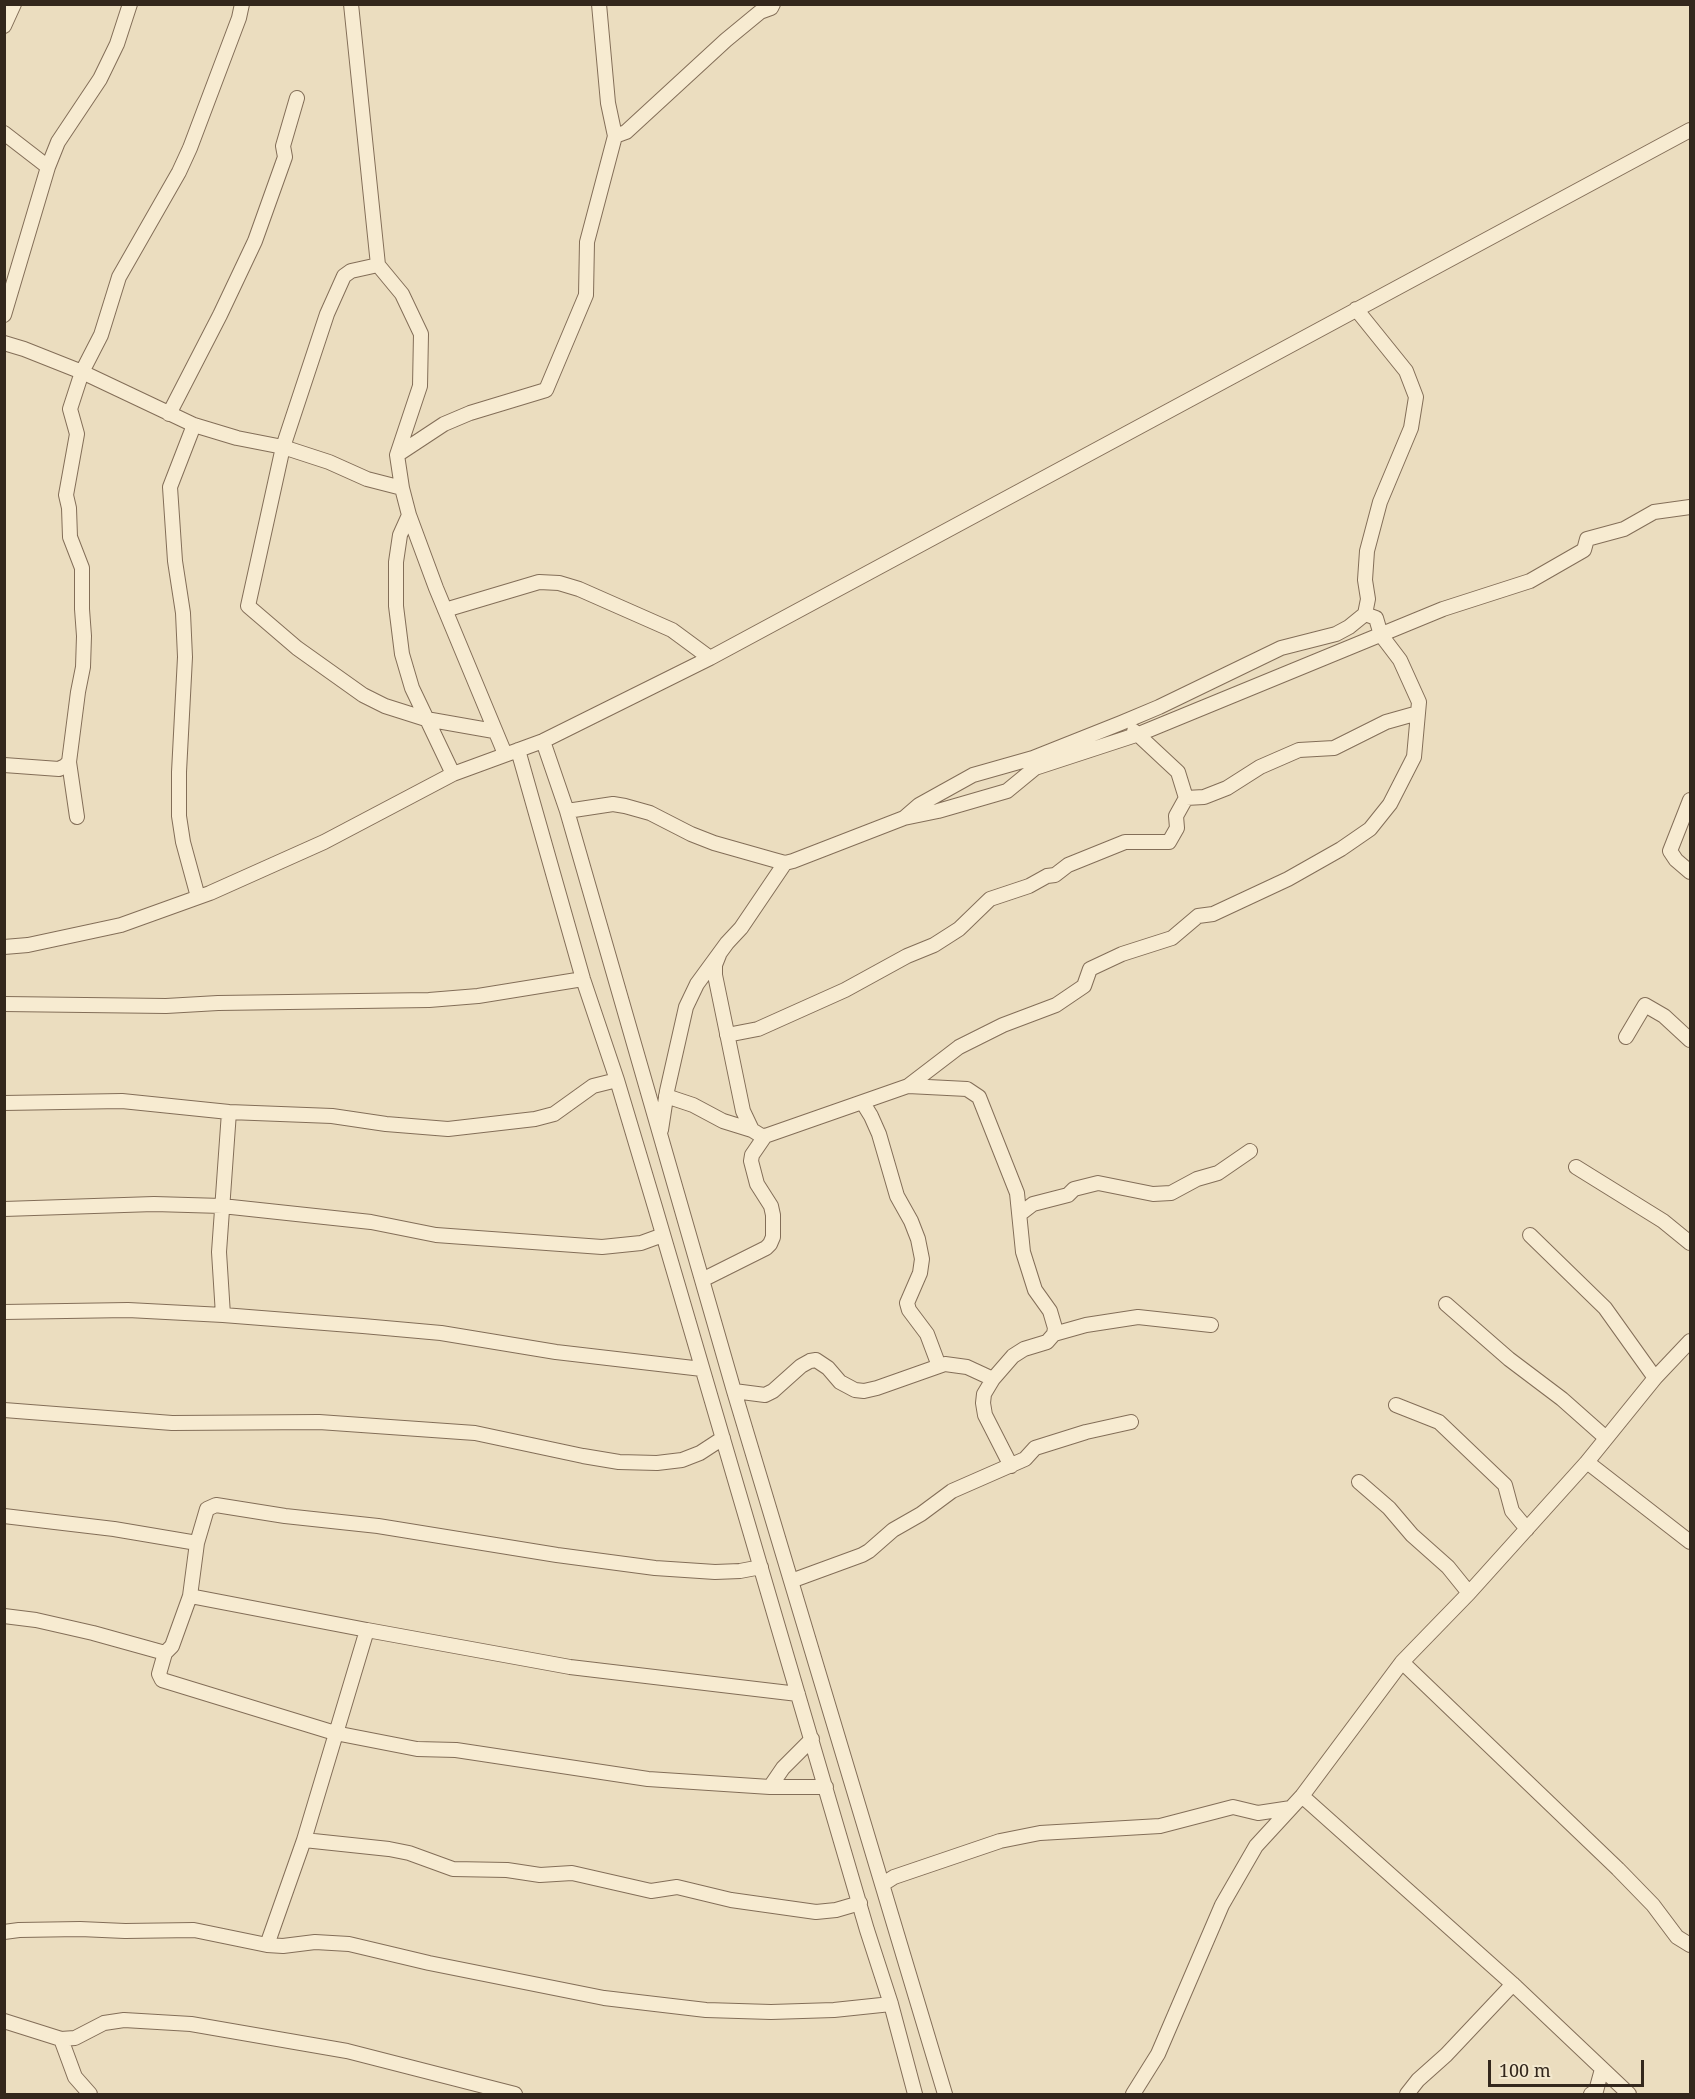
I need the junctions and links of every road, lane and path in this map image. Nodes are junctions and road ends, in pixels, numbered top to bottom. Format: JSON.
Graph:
{"nodes":[{"id":1,"x":14,"y":4,"type":"edge"},
{"id":2,"x":130,"y":4,"type":"edge"},
{"id":3,"x":242,"y":4,"type":"edge"},
{"id":4,"x":351,"y":4,"type":"edge"},
{"id":5,"x":599,"y":4,"type":"edge"},
{"id":6,"x":773,"y":4,"type":"edge"},
{"id":7,"x":4,"y":26,"type":"edge"},
{"id":8,"x":297,"y":98,"type":"dead end"},
{"id":9,"x":1690,"y":130,"type":"edge"},
{"id":10,"x":4,"y":133,"type":"edge"},
{"id":11,"x":615,"y":136,"type":"junction"},
{"id":12,"x":48,"y":167,"type":"junction"},
{"id":13,"x":378,"y":265,"type":"junction"},
{"id":14,"x":1356,"y":309,"type":"junction"},
{"id":15,"x":4,"y":315,"type":"edge"},
{"id":16,"x":4,"y":343,"type":"edge"},
{"id":17,"x":82,"y":372,"type":"junction"},
{"id":18,"x":169,"y":414,"type":"junction"},
{"id":19,"x":194,"y":425,"type":"junction"},
{"id":20,"x":283,"y":447,"type":"junction"},
{"id":21,"x":397,"y":455,"type":"junction"},
{"id":22,"x":402,"y":488,"type":"junction"},
{"id":23,"x":1690,"y":507,"type":"edge"},
{"id":24,"x":409,"y":515,"type":"junction"},
{"id":25,"x":445,"y":610,"type":"junction"},
{"id":26,"x":1365,"y":614,"type":"junction"},
{"id":27,"x":1381,"y":635,"type":"junction"},
{"id":28,"x":710,"y":658,"type":"junction"},
{"id":29,"x":1418,"y":713,"type":"junction"},
{"id":30,"x":426,"y":719,"type":"junction"},
{"id":31,"x":1121,"y":723,"type":"junction"},
{"id":32,"x":494,"y":731,"type":"junction"},
{"id":33,"x":1139,"y":734,"type":"junction"},
{"id":34,"x":543,"y":741,"type":"junction"},
{"id":35,"x":512,"y":752,"type":"junction"},
{"id":36,"x":69,"y":762,"type":"junction"},
{"id":37,"x":4,"y":765,"type":"edge"},
{"id":38,"x":453,"y":774,"type":"junction"},
{"id":39,"x":1186,"y":798,"type":"junction"},
{"id":40,"x":1690,"y":800,"type":"edge"},
{"id":41,"x":567,"y":811,"type":"junction"},
{"id":42,"x":77,"y":817,"type":"dead end"},
{"id":43,"x":904,"y":818,"type":"junction"},
{"id":44,"x":785,"y":862,"type":"junction"},
{"id":45,"x":1690,"y":872,"type":"edge"},
{"id":46,"x":198,"y":897,"type":"junction"},
{"id":47,"x":4,"y":947,"type":"edge"},
{"id":48,"x":719,"y":956,"type":"junction"},
{"id":49,"x":583,"y":979,"type":"junction"},
{"id":50,"x":4,"y":1004,"type":"edge"},
{"id":51,"x":727,"y":1035,"type":"junction"},
{"id":52,"x":1626,"y":1037,"type":"dead end"},
{"id":53,"x":1690,"y":1040,"type":"edge"},
{"id":54,"x":617,"y":1080,"type":"junction"},
{"id":55,"x":908,"y":1086,"type":"junction"},
{"id":56,"x":666,"y":1096,"type":"junction"},
{"id":57,"x":4,"y":1103,"type":"edge"},
{"id":58,"x":863,"y":1103,"type":"junction"},
{"id":59,"x":230,"y":1112,"type":"junction"},
{"id":60,"x":752,"y":1130,"type":"junction"},
{"id":61,"x":660,"y":1135,"type":"junction"},
{"id":62,"x":765,"y":1136,"type":"junction"},
{"id":63,"x":1250,"y":1151,"type":"dead end"},
{"id":64,"x":1576,"y":1167,"type":"dead end"},
{"id":65,"x":222,"y":1206,"type":"junction"},
{"id":66,"x":4,"y":1209,"type":"edge"},
{"id":67,"x":1020,"y":1214,"type":"junction"},
{"id":68,"x":663,"y":1235,"type":"junction"},
{"id":69,"x":1530,"y":1235,"type":"dead end"},
{"id":70,"x":1690,"y":1244,"type":"edge"},
{"id":71,"x":702,"y":1280,"type":"junction"},
{"id":72,"x":1446,"y":1304,"type":"dead end"},
{"id":73,"x":4,"y":1312,"type":"edge"},
{"id":74,"x":223,"y":1315,"type":"junction"},
{"id":75,"x":1211,"y":1325,"type":"dead end"},
{"id":76,"x":1054,"y":1334,"type":"junction"},
{"id":77,"x":1690,"y":1341,"type":"edge"},
{"id":78,"x":939,"y":1366,"type":"junction"},
{"id":79,"x":702,"y":1369,"type":"junction"},
{"id":80,"x":1655,"y":1378,"type":"junction"},
{"id":81,"x":993,"y":1379,"type":"junction"},
{"id":82,"x":734,"y":1392,"type":"junction"},
{"id":83,"x":1396,"y":1405,"type":"dead end"},
{"id":84,"x":4,"y":1410,"type":"edge"},
{"id":85,"x":1131,"y":1422,"type":"dead end"},
{"id":86,"x":723,"y":1438,"type":"junction"},
{"id":87,"x":1606,"y":1438,"type":"junction"},
{"id":88,"x":1587,"y":1462,"type":"junction"},
{"id":89,"x":1011,"y":1466,"type":"junction"},
{"id":90,"x":1359,"y":1482,"type":"dead end"},
{"id":91,"x":4,"y":1516,"type":"edge"},
{"id":92,"x":1527,"y":1529,"type":"junction"},
{"id":93,"x":1690,"y":1542,"type":"edge"},
{"id":94,"x":197,"y":1543,"type":"junction"},
{"id":95,"x":761,"y":1567,"type":"junction"},
{"id":96,"x":791,"y":1581,"type":"junction"},
{"id":97,"x":1469,"y":1593,"type":"junction"},
{"id":98,"x":190,"y":1596,"type":"junction"},
{"id":99,"x":4,"y":1616,"type":"edge"},
{"id":100,"x":367,"y":1630,"type":"junction"},
{"id":101,"x":165,"y":1653,"type":"junction"},
{"id":102,"x":1402,"y":1662,"type":"junction"},
{"id":103,"x":798,"y":1694,"type":"junction"},
{"id":104,"x":335,"y":1733,"type":"junction"},
{"id":105,"x":812,"y":1739,"type":"junction"},
{"id":106,"x":770,"y":1787,"type":"junction"},
{"id":107,"x":826,"y":1787,"type":"junction"},
{"id":108,"x":1302,"y":1796,"type":"junction"},
{"id":109,"x":1291,"y":1808,"type":"junction"},
{"id":110,"x":303,"y":1840,"type":"junction"},
{"id":111,"x":883,"y":1884,"type":"junction"},
{"id":112,"x":860,"y":1903,"type":"junction"},
{"id":113,"x":4,"y":1932,"type":"edge"},
{"id":114,"x":267,"y":1945,"type":"junction"},
{"id":115,"x":1690,"y":1945,"type":"edge"},
{"id":116,"x":1513,"y":1984,"type":"junction"},
{"id":117,"x":891,"y":2004,"type":"junction"},
{"id":118,"x":4,"y":2021,"type":"edge"},
{"id":119,"x":61,"y":2039,"type":"junction"},
{"id":120,"x":1602,"y":2069,"type":"junction"},
{"id":121,"x":90,"y":2094,"type":"edge"},
{"id":122,"x":515,"y":2094,"type":"edge"},
{"id":123,"x":915,"y":2094,"type":"edge"},
{"id":124,"x":945,"y":2094,"type":"edge"},
{"id":125,"x":1133,"y":2094,"type":"edge"},
{"id":126,"x":1407,"y":2094,"type":"edge"},
{"id":127,"x":1591,"y":2094,"type":"edge"},
{"id":128,"x":1629,"y":2094,"type":"edge"}],
"edges":[{"from":1,"to":7,"type":"street"},
{"from":2,"to":12,"type":"street"},
{"from":3,"to":17,"type":"street"},
{"from":4,"to":13,"type":"street"},
{"from":5,"to":11,"type":"street"},
{"from":6,"to":11,"type":"street"},
{"from":8,"to":18,"type":"street"},
{"from":9,"to":14,"type":"street"},
{"from":10,"to":12,"type":"street"},
{"from":11,"to":21,"type":"street"},
{"from":12,"to":15,"type":"street"},
{"from":13,"to":20,"type":"street"},
{"from":13,"to":21,"type":"street"},
{"from":14,"to":26,"type":"street"},
{"from":14,"to":28,"type":"street"},
{"from":16,"to":17,"type":"street"},
{"from":17,"to":18,"type":"street"},
{"from":17,"to":36,"type":"street"},
{"from":18,"to":19,"type":"street"},
{"from":19,"to":20,"type":"street"},
{"from":19,"to":46,"type":"street"},
{"from":20,"to":22,"type":"street"},
{"from":20,"to":30,"type":"street"},
{"from":21,"to":22,"type":"street"},
{"from":22,"to":24,"type":"street"},
{"from":23,"to":27,"type":"street"},
{"from":24,"to":25,"type":"street"},
{"from":24,"to":30,"type":"street"},
{"from":25,"to":28,"type":"street"},
{"from":25,"to":32,"type":"street"},
{"from":26,"to":27,"type":"street"},
{"from":26,"to":31,"type":"street"},
{"from":27,"to":29,"type":"street"},
{"from":27,"to":33,"type":"street"},
{"from":28,"to":34,"type":"street"},
{"from":29,"to":39,"type":"street"},
{"from":29,"to":55,"type":"street"},
{"from":30,"to":32,"type":"street"},
{"from":30,"to":38,"type":"street"},
{"from":31,"to":33,"type":"street"},
{"from":31,"to":43,"type":"street"},
{"from":32,"to":35,"type":"street"},
{"from":33,"to":39,"type":"street"},
{"from":33,"to":43,"type":"street"},
{"from":34,"to":35,"type":"street"},
{"from":34,"to":41,"type":"street"},
{"from":35,"to":38,"type":"street"},
{"from":35,"to":49,"type":"street"},
{"from":36,"to":37,"type":"street"},
{"from":36,"to":42,"type":"street"},
{"from":38,"to":46,"type":"street"},
{"from":39,"to":51,"type":"street"},
{"from":40,"to":45,"type":"street"},
{"from":41,"to":44,"type":"street"},
{"from":41,"to":61,"type":"street"},
{"from":43,"to":44,"type":"street"},
{"from":44,"to":48,"type":"street"},
{"from":46,"to":47,"type":"street"},
{"from":48,"to":51,"type":"street"},
{"from":48,"to":56,"type":"street"},
{"from":49,"to":50,"type":"street"},
{"from":49,"to":54,"type":"street"},
{"from":51,"to":60,"type":"street"},
{"from":52,"to":53,"type":"street"},
{"from":54,"to":59,"type":"street"},
{"from":54,"to":68,"type":"street"},
{"from":55,"to":58,"type":"street"},
{"from":55,"to":67,"type":"street"},
{"from":56,"to":60,"type":"street"},
{"from":56,"to":61,"type":"street"},
{"from":57,"to":59,"type":"street"},
{"from":58,"to":62,"type":"street"},
{"from":58,"to":78,"type":"street"},
{"from":59,"to":65,"type":"street"},
{"from":60,"to":62,"type":"street"},
{"from":61,"to":71,"type":"street"},
{"from":62,"to":71,"type":"street"},
{"from":63,"to":67,"type":"street"},
{"from":64,"to":70,"type":"street"},
{"from":65,"to":66,"type":"street"},
{"from":65,"to":68,"type":"street"},
{"from":65,"to":74,"type":"street"},
{"from":67,"to":76,"type":"street"},
{"from":68,"to":79,"type":"street"},
{"from":69,"to":80,"type":"street"},
{"from":71,"to":82,"type":"street"},
{"from":72,"to":87,"type":"street"},
{"from":73,"to":74,"type":"street"},
{"from":74,"to":79,"type":"street"},
{"from":75,"to":76,"type":"street"},
{"from":76,"to":81,"type":"street"},
{"from":77,"to":80,"type":"street"},
{"from":78,"to":81,"type":"street"},
{"from":78,"to":82,"type":"street"},
{"from":79,"to":86,"type":"street"},
{"from":80,"to":87,"type":"street"},
{"from":81,"to":89,"type":"street"},
{"from":82,"to":96,"type":"street"},
{"from":83,"to":92,"type":"street"},
{"from":84,"to":86,"type":"street"},
{"from":85,"to":89,"type":"street"},
{"from":86,"to":95,"type":"street"},
{"from":87,"to":88,"type":"street"},
{"from":88,"to":92,"type":"street"},
{"from":88,"to":93,"type":"street"},
{"from":89,"to":96,"type":"street"},
{"from":90,"to":97,"type":"street"},
{"from":91,"to":94,"type":"street"},
{"from":92,"to":97,"type":"street"},
{"from":94,"to":95,"type":"street"},
{"from":94,"to":98,"type":"street"},
{"from":95,"to":103,"type":"street"},
{"from":96,"to":111,"type":"street"},
{"from":97,"to":102,"type":"street"},
{"from":98,"to":100,"type":"street"},
{"from":98,"to":101,"type":"street"},
{"from":99,"to":101,"type":"street"},
{"from":100,"to":103,"type":"street"},
{"from":100,"to":104,"type":"street"},
{"from":101,"to":104,"type":"street"},
{"from":102,"to":108,"type":"street"},
{"from":102,"to":115,"type":"street"},
{"from":103,"to":105,"type":"street"},
{"from":104,"to":106,"type":"street"},
{"from":104,"to":110,"type":"street"},
{"from":105,"to":106,"type":"street"},
{"from":105,"to":107,"type":"street"},
{"from":106,"to":107,"type":"street"},
{"from":107,"to":112,"type":"street"},
{"from":108,"to":109,"type":"street"},
{"from":108,"to":116,"type":"street"},
{"from":109,"to":111,"type":"street"},
{"from":109,"to":125,"type":"street"},
{"from":110,"to":112,"type":"street"},
{"from":110,"to":114,"type":"street"},
{"from":111,"to":124,"type":"street"},
{"from":112,"to":117,"type":"street"},
{"from":113,"to":114,"type":"street"},
{"from":114,"to":117,"type":"street"},
{"from":116,"to":120,"type":"street"},
{"from":116,"to":126,"type":"street"},
{"from":117,"to":123,"type":"street"},
{"from":118,"to":119,"type":"street"},
{"from":119,"to":121,"type":"street"},
{"from":119,"to":122,"type":"street"},
{"from":120,"to":127,"type":"street"},
{"from":120,"to":128,"type":"street"}]}
